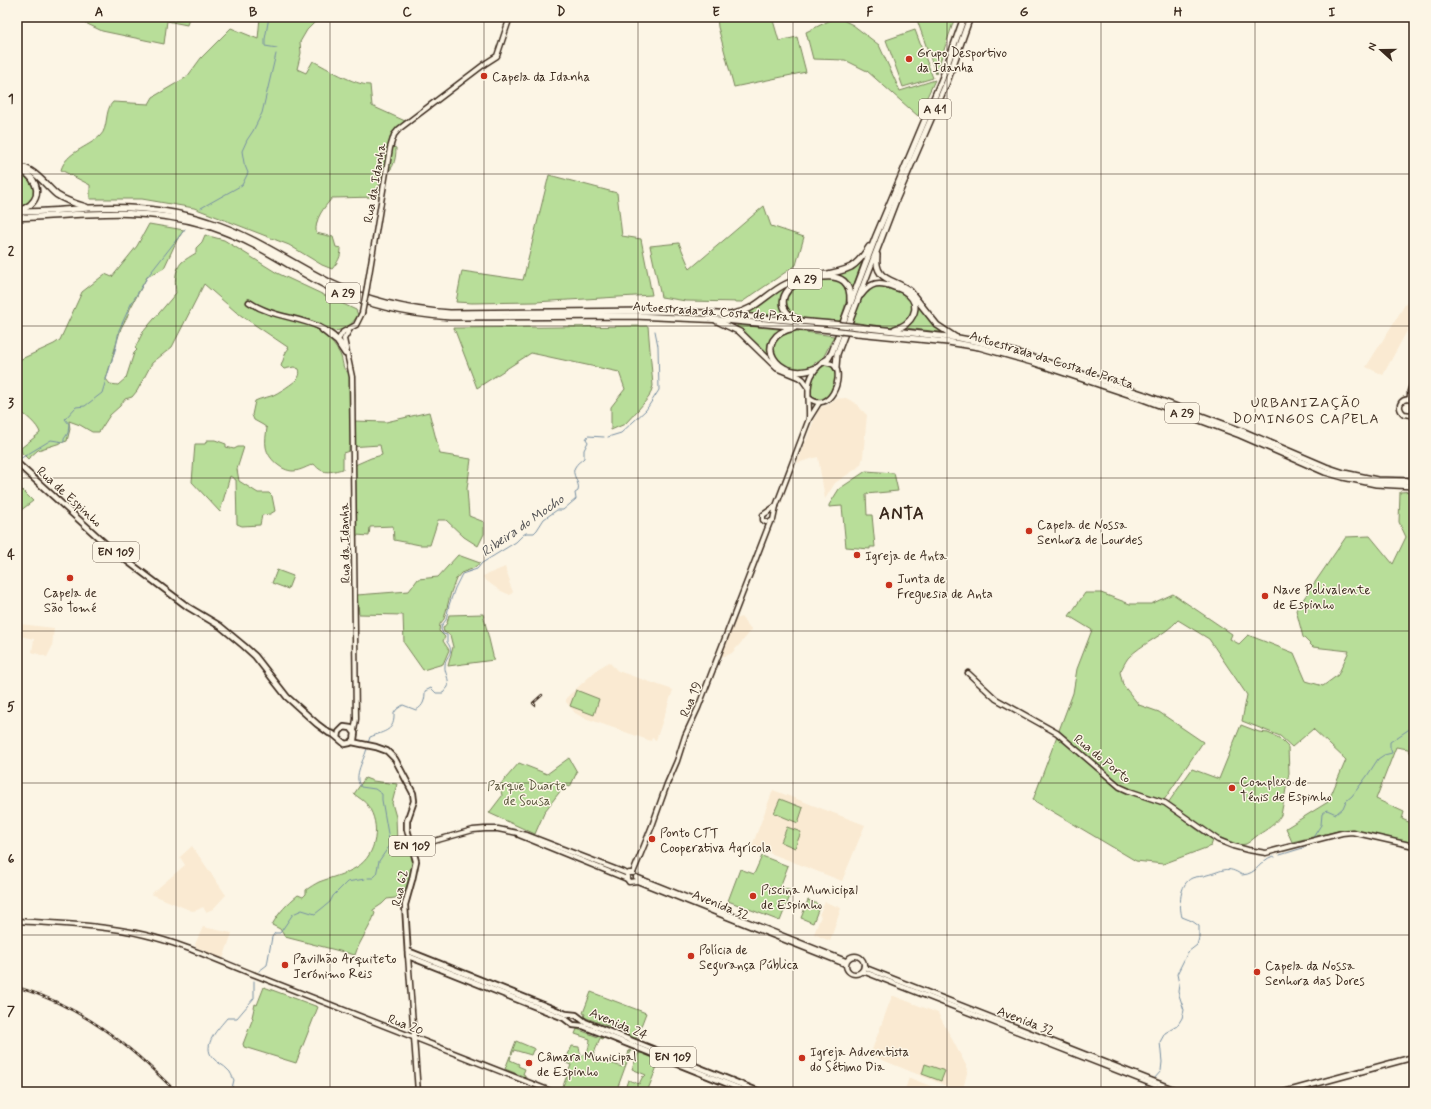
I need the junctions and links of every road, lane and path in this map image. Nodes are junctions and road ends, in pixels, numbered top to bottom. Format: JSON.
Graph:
{"nodes":[{"id":1,"x":510,"y":17,"type":"edge"},
{"id":2,"x":964,"y":17,"type":"edge"},
{"id":3,"x":970,"y":17,"type":"edge"},
{"id":4,"x":17,"y":167,"type":"edge"},
{"id":5,"x":17,"y":170,"type":"edge"},
{"id":6,"x":89,"y":208,"type":"junction"},
{"id":7,"x":17,"y":212,"type":"edge"},
{"id":8,"x":17,"y":218,"type":"edge"},
{"id":9,"x":876,"y":236,"type":"junction"},
{"id":10,"x":878,"y":247,"type":"junction"},
{"id":11,"x":249,"y":302,"type":"dead end"},
{"id":12,"x":857,"y":303,"type":"junction"},
{"id":13,"x":849,"y":307,"type":"junction"},
{"id":14,"x":726,"y":315,"type":"junction"},
{"id":15,"x":714,"y":320,"type":"junction"},
{"id":16,"x":306,"y":321,"type":"junction"},
{"id":17,"x":805,"y":322,"type":"junction"},
{"id":18,"x":797,"y":327,"type":"junction"},
{"id":19,"x":891,"y":330,"type":"junction"},
{"id":20,"x":328,"y":331,"type":"junction"},
{"id":21,"x":345,"y":332,"type":"junction"},
{"id":22,"x":958,"y":338,"type":"junction"},
{"id":23,"x":337,"y":339,"type":"junction"},
{"id":24,"x":345,"y":348,"type":"junction"},
{"id":25,"x":348,"y":361,"type":"junction"},
{"id":26,"x":823,"y":362,"type":"junction"},
{"id":27,"x":836,"y":367,"type":"junction"},
{"id":28,"x":816,"y":368,"type":"junction"},
{"id":29,"x":1414,"y":379,"type":"edge"},
{"id":30,"x":808,"y":387,"type":"junction"},
{"id":31,"x":1410,"y":391,"type":"junction"},
{"id":32,"x":809,"y":398,"type":"junction"},
{"id":33,"x":1404,"y":400,"type":"junction"},
{"id":34,"x":1412,"y":401,"type":"edge"},
{"id":35,"x":819,"y":403,"type":"junction"},
{"id":36,"x":1414,"y":412,"type":"edge"},
{"id":37,"x":809,"y":419,"type":"junction"},
{"id":38,"x":17,"y":462,"type":"edge"},
{"id":39,"x":1414,"y":481,"type":"edge"},
{"id":40,"x":1414,"y":486,"type":"edge"},
{"id":41,"x":776,"y":506,"type":"junction"},
{"id":42,"x":768,"y":512,"type":"junction"},
{"id":43,"x":773,"y":516,"type":"junction"},
{"id":44,"x":768,"y":522,"type":"junction"},
{"id":45,"x":968,"y":673,"type":"dead end"},
{"id":46,"x":354,"y":724,"type":"junction"},
{"id":47,"x":349,"y":727,"type":"junction"},
{"id":48,"x":354,"y":731,"type":"junction"},
{"id":49,"x":339,"y":732,"type":"junction"},
{"id":50,"x":333,"y":734,"type":"junction"},
{"id":51,"x":338,"y":738,"type":"junction"},
{"id":52,"x":353,"y":740,"type":"junction"},
{"id":53,"x":1414,"y":846,"type":"edge"},
{"id":54,"x":413,"y":847,"type":"junction"},
{"id":55,"x":632,"y":877,"type":"junction"},
{"id":56,"x":17,"y":921,"type":"edge"},
{"id":57,"x":408,"y":954,"type":"junction"},
{"id":58,"x":846,"y":962,"type":"junction"},
{"id":59,"x":864,"y":966,"type":"junction"},
{"id":60,"x":862,"y":972,"type":"junction"},
{"id":61,"x":571,"y":1015,"type":"junction"},
{"id":62,"x":580,"y":1019,"type":"junction"},
{"id":63,"x":569,"y":1022,"type":"junction"},
{"id":64,"x":577,"y":1025,"type":"junction"},
{"id":65,"x":414,"y":1038,"type":"junction"},
{"id":66,"x":1414,"y":1057,"type":"edge"},
{"id":67,"x":1141,"y":1078,"type":"junction"},
{"id":68,"x":1158,"y":1085,"type":"junction"},
{"id":69,"x":418,"y":1092,"type":"edge"},
{"id":70,"x":553,"y":1092,"type":"edge"},
{"id":71,"x":748,"y":1092,"type":"edge"},
{"id":72,"x":760,"y":1092,"type":"edge"},
{"id":73,"x":1172,"y":1092,"type":"edge"},
{"id":74,"x":1181,"y":1092,"type":"edge"},
{"id":75,"x":1285,"y":1092,"type":"edge"}],
"edges":[{"from":1,"to":21,"type":"main road","name":"Rua da Idanha","bridge":true},
{"from":2,"to":9,"type":"highway","number":"A 41"},
{"from":3,"to":10,"type":"highway","number":"A 41"},
{"from":4,"to":6,"type":"highway"},
{"from":5,"to":7,"type":"highway"},
{"from":6,"to":7,"type":"highway","name":"Autoestrada da Costa de Prata","number":"A 29"},
{"from":6,"to":14,"type":"highway","name":"Autoestrada da Costa de Prata","number":"A 29"},
{"from":8,"to":15,"type":"highway","name":"Autoestrada da Costa de Prata","number":"A 29"},
{"from":9,"to":13,"type":"highway","number":"A 41"},
{"from":9,"to":14,"type":"highway","number":"A 29"},
{"from":10,"to":12,"type":"highway","number":"A 41"},
{"from":10,"to":22,"type":"highway"},
{"from":11,"to":16,"type":"main road"},
{"from":12,"to":19,"type":"highway"},
{"from":12,"to":27,"type":"highway","number":"A 41"},
{"from":13,"to":17,"type":"highway","number":"A 29"},
{"from":13,"to":26,"type":"highway","number":"A 41"},
{"from":14,"to":17,"type":"highway","name":"Autoestrada da Costa de Prata","number":"A 29"},
{"from":15,"to":18,"type":"highway","name":"Autoestrada da Costa de Prata","number":"A 29"},
{"from":15,"to":30,"type":"highway","number":"A 29"},
{"from":16,"to":20,"type":"main road"},
{"from":16,"to":23,"type":"main road"},
{"from":17,"to":19,"type":"highway","name":"Autoestrada da Costa de Prata","number":"A 29","bridge":true},
{"from":18,"to":28,"type":"highway","number":"A 29"},
{"from":18,"to":40,"type":"highway","name":"Autoestrada da Costa de Prata","number":"A 29","bridge":true},
{"from":19,"to":22,"type":"highway","name":"Autoestrada da Costa de Prata","number":"A 29"},
{"from":20,"to":21,"type":"main road"},
{"from":20,"to":23,"type":"main road"},
{"from":21,"to":23,"type":"main road","name":"Rua da Idanha"},
{"from":21,"to":24,"type":"main road","name":"Rua da Idanha"},
{"from":22,"to":39,"type":"highway","name":"Autoestrada da Costa de Prata","number":"A 29"},
{"from":23,"to":24,"type":"main road","name":"Rua da Idanha"},
{"from":23,"to":25,"type":"main road","name":"Rua da Idanha"},
{"from":24,"to":25,"type":"main road","name":"Rua da Idanha"},
{"from":25,"to":46,"type":"main road","name":"Rua da Idanha"},
{"from":26,"to":27,"type":"main road"},
{"from":26,"to":28,"type":"main road"},
{"from":27,"to":35,"type":"main road"},
{"from":28,"to":30,"type":"main road"},
{"from":29,"to":31,"type":"main road"},
{"from":30,"to":32,"type":"main road"},
{"from":31,"to":33,"type":"main road"},
{"from":31,"to":34,"type":"main road"},
{"from":32,"to":35,"type":"main road"},
{"from":32,"to":37,"type":"main road"},
{"from":33,"to":34,"type":"main road"},
{"from":33,"to":36,"type":"main road"},
{"from":35,"to":37,"type":"main road"},
{"from":37,"to":41,"type":"main road"},
{"from":38,"to":50,"type":"main road","name":"Rua de Espinho","number":"EN 109"},
{"from":41,"to":42,"type":"main road"},
{"from":41,"to":43,"type":"main road"},
{"from":42,"to":43,"type":"main road"},
{"from":42,"to":44,"type":"main road"},
{"from":43,"to":44,"type":"main road"},
{"from":44,"to":55,"type":"main road","name":"Rua 19"},
{"from":45,"to":53,"type":"main road","name":"Rua do Porto"},
{"from":46,"to":47,"type":"main road"},
{"from":46,"to":48,"type":"main road","name":"Rua da Idanha"},
{"from":47,"to":48,"type":"main road"},
{"from":47,"to":49,"type":"main road"},
{"from":48,"to":52,"type":"main road"},
{"from":49,"to":50,"type":"main road"},
{"from":49,"to":51,"type":"main road"},
{"from":50,"to":51,"type":"main road","number":"EN 109"},
{"from":51,"to":52,"type":"main road","number":"EN 109"},
{"from":52,"to":54,"type":"main road","name":"Rua 62","number":"EN 109"},
{"from":54,"to":55,"type":"main road","name":"Avenida 32"},
{"from":54,"to":57,"type":"main road","name":"Rua 62","number":"EN 109"},
{"from":55,"to":58,"type":"main road","name":"Avenida 32"},
{"from":56,"to":65,"type":"main road","name":"Rua 20"},
{"from":57,"to":61,"type":"main road","name":"Avenida 24","number":"EN 109"},
{"from":57,"to":63,"type":"main road","name":"Avenida 24","number":"EN 109"},
{"from":57,"to":65,"type":"main road","name":"Rua 62"},
{"from":58,"to":59,"type":"main road"},
{"from":58,"to":60,"type":"main road"},
{"from":59,"to":60,"type":"main road"},
{"from":59,"to":67,"type":"main road","name":"Avenida 32"},
{"from":60,"to":67,"type":"main road","name":"Avenida 32"},
{"from":61,"to":62,"type":"main road","name":"Avenida 24","number":"EN 109"},
{"from":61,"to":63,"type":"main road","name":"Avenida 24"},
{"from":62,"to":64,"type":"main road","name":"Avenida 24"},
{"from":62,"to":72,"type":"main road","name":"Avenida 24","number":"EN 109"},
{"from":63,"to":64,"type":"main road","name":"Avenida 24","number":"EN 109"},
{"from":64,"to":71,"type":"main road","name":"Avenida 24","number":"EN 109"},
{"from":65,"to":69,"type":"main road","name":"Rua 62"},
{"from":65,"to":70,"type":"main road","name":"Rua 20"},
{"from":66,"to":75,"type":"main road"},
{"from":67,"to":68,"type":"main road","name":"Avenida 32"},
{"from":68,"to":73,"type":"main road","name":"Avenida 32"},
{"from":68,"to":74,"type":"main road","name":"Avenida 32"}]}
